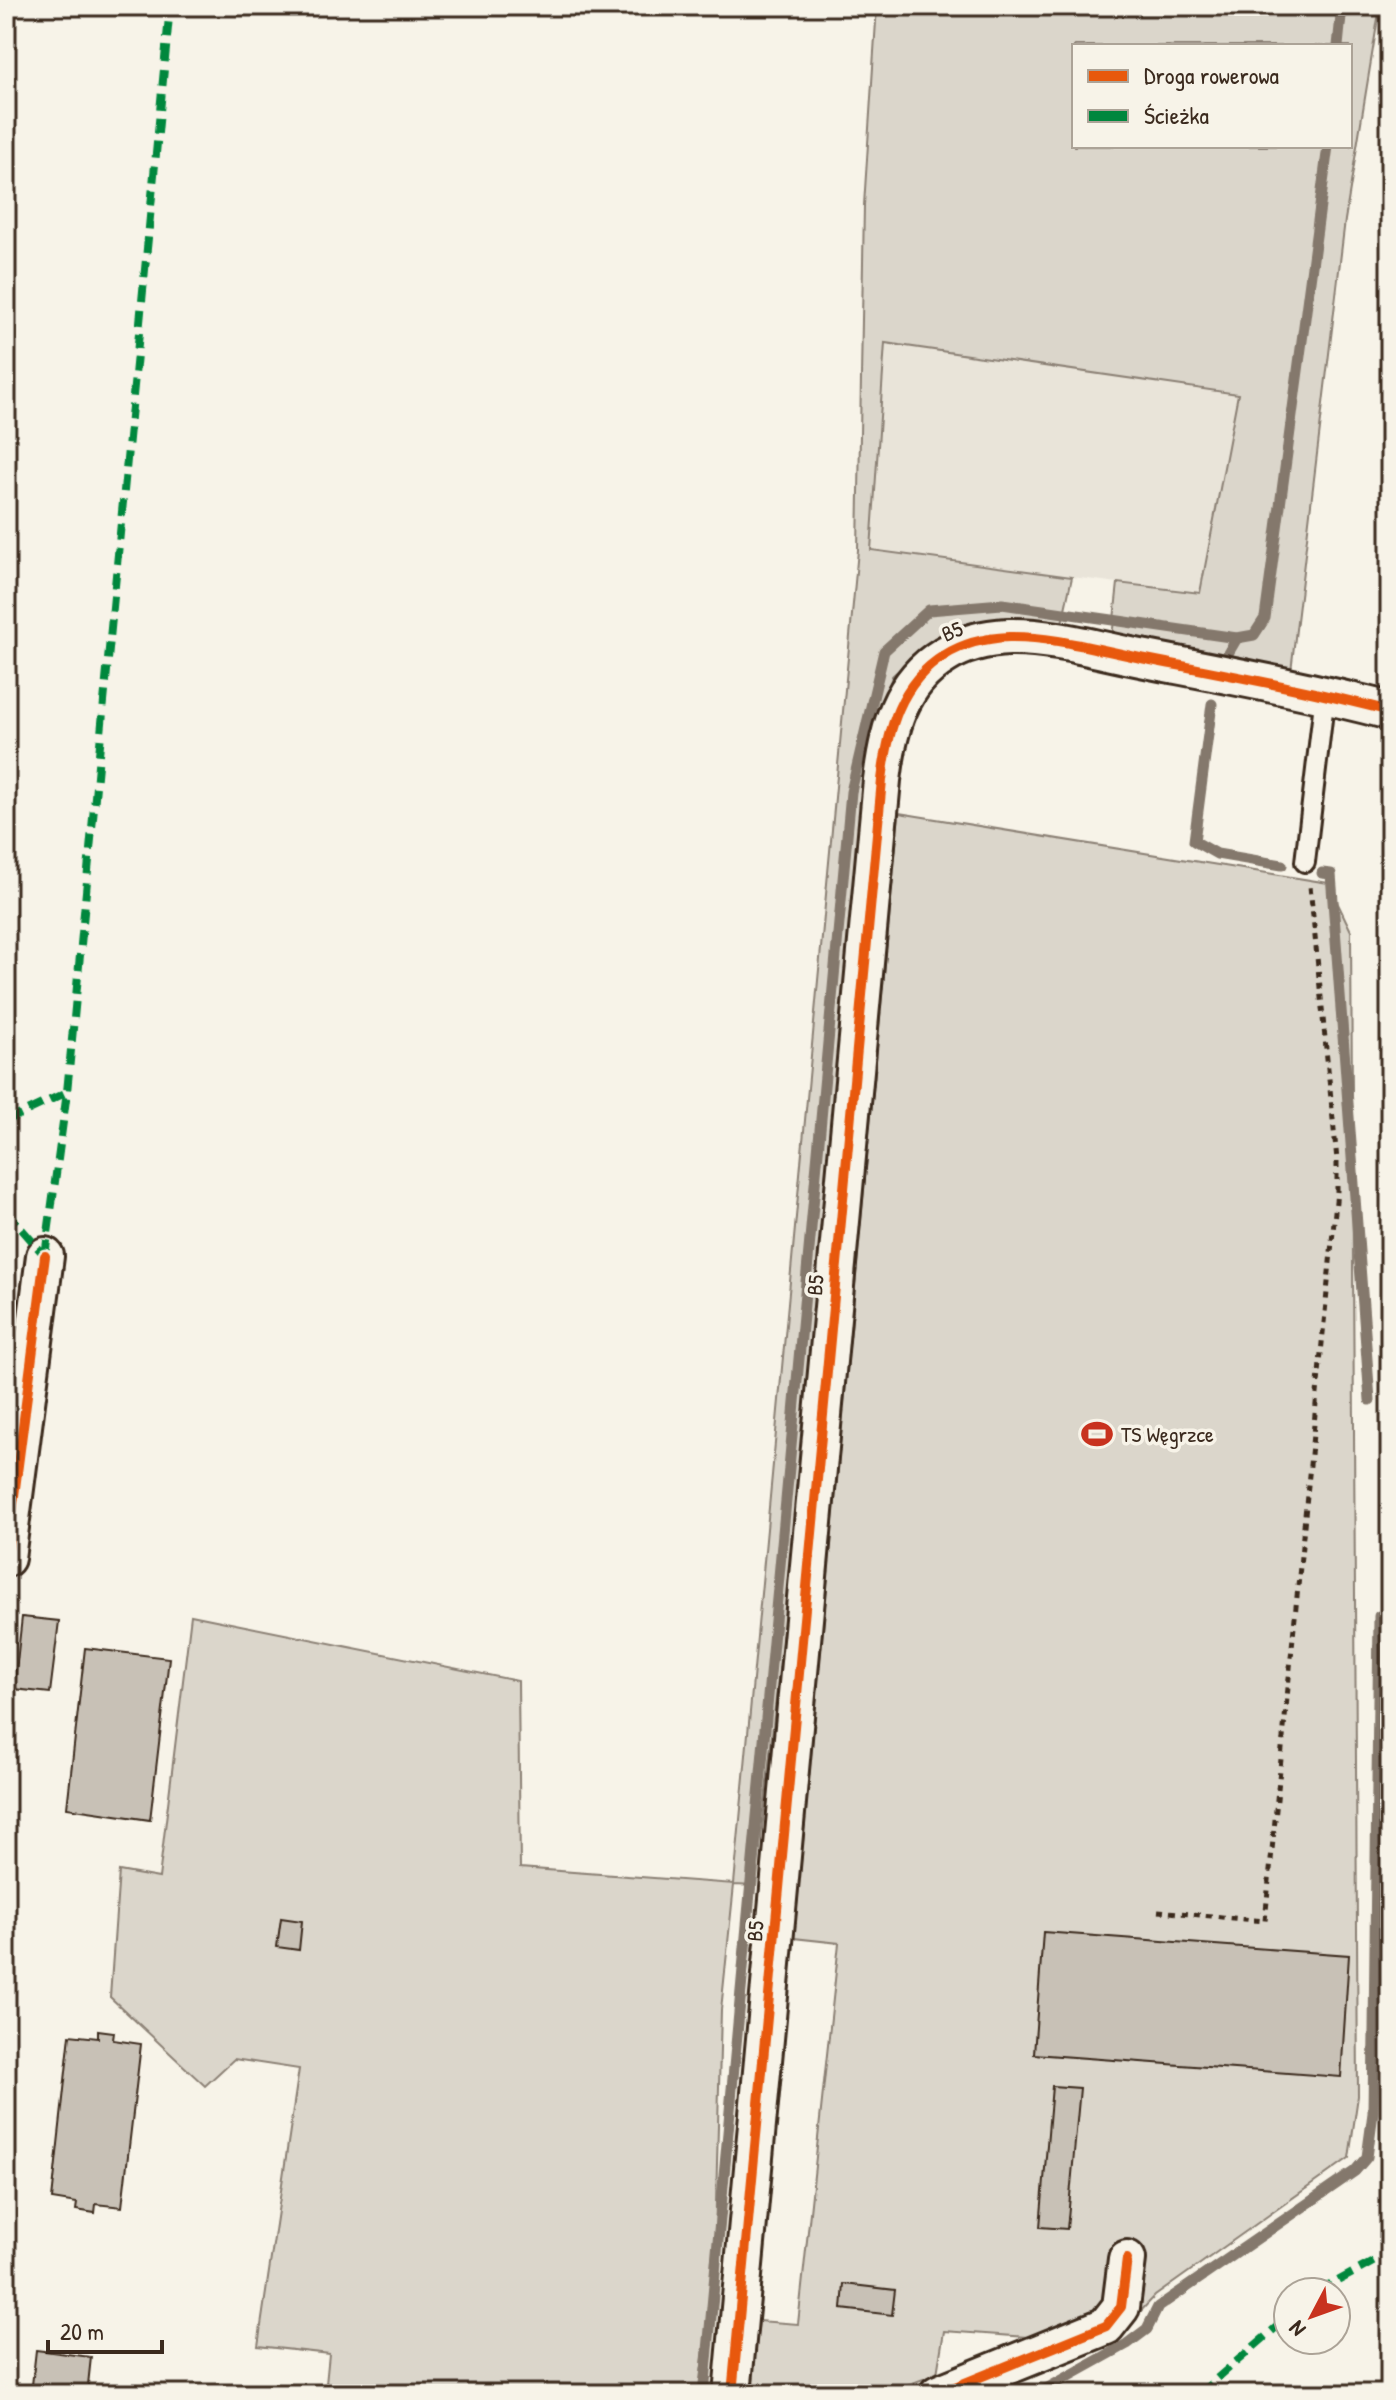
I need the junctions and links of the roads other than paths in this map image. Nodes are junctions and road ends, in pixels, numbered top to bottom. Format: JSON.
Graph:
{"nodes":[{"id":1,"x":1325,"y":694,"type":"junction"},
{"id":2,"x":1390,"y":711,"type":"edge"},
{"id":3,"x":1305,"y":862,"type":"road end"},
{"id":4,"x":45,"y":1256,"type":"dead end"},
{"id":5,"x":6,"y":1558,"type":"edge"},
{"id":6,"x":1127,"y":2259,"type":"dead end"},
{"id":7,"x":732,"y":2394,"type":"edge"},
{"id":8,"x":938,"y":2394,"type":"edge"}],
"edges":[{"from":1,"to":2,"type":"street","name":"B5"},
{"from":1,"to":3,"type":"lane"},
{"from":1,"to":7,"type":"street","name":"B5"},
{"from":4,"to":5,"type":"street"},
{"from":6,"to":8,"type":"street"}]}
